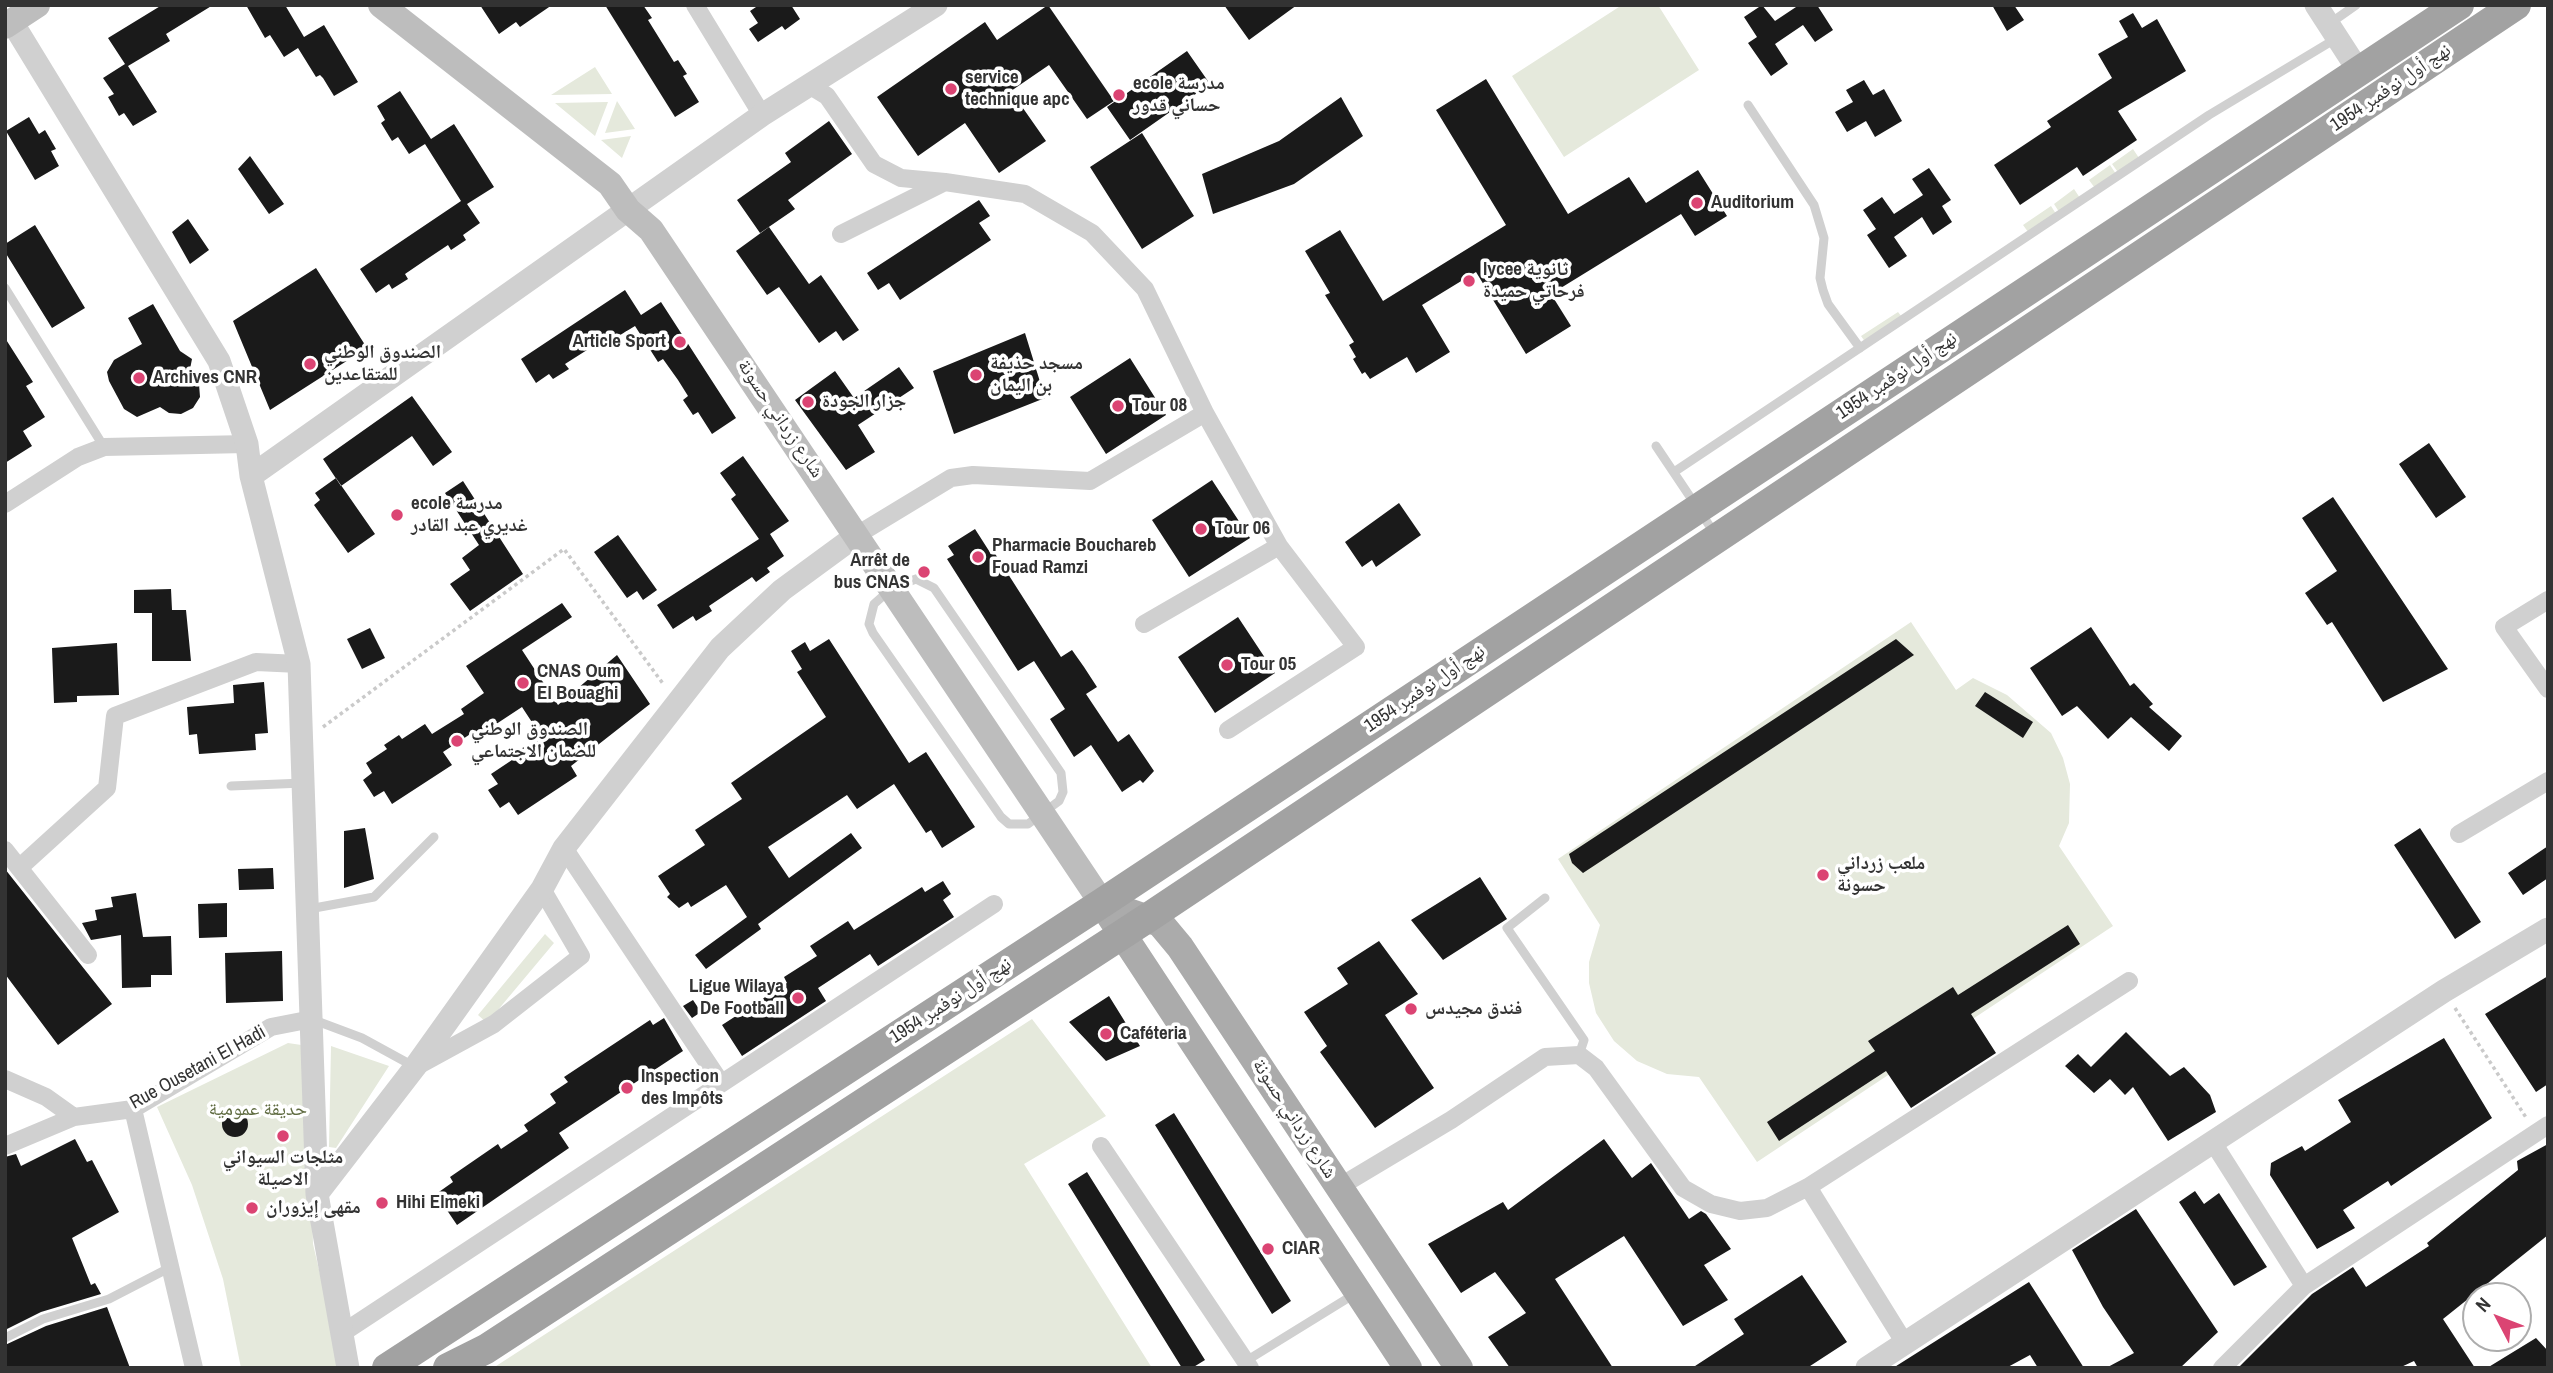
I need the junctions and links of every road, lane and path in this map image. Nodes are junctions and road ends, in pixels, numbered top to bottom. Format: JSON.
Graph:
{"nodes":[{"id":1,"x":37,"y":5,"type":"edge"},
{"id":2,"x":381,"y":5,"type":"edge"},
{"id":3,"x":695,"y":5,"type":"edge"},
{"id":4,"x":936,"y":5,"type":"edge"},
{"id":5,"x":2356,"y":5,"type":"edge"},
{"id":6,"x":2459,"y":5,"type":"edge"},
{"id":7,"x":2516,"y":5,"type":"edge"},
{"id":8,"x":2327,"y":23,"type":"edge"},
{"id":9,"x":8,"y":24,"type":"edge"},
{"id":10,"x":2360,"y":73,"type":"junction"},
{"id":11,"x":809,"y":85,"type":"junction"},
{"id":12,"x":1748,"y":105,"type":"dead end"},
{"id":13,"x":762,"y":115,"type":"junction"},
{"id":14,"x":945,"y":182,"type":"junction"},
{"id":15,"x":628,"y":210,"type":"junction"},
{"id":16,"x":841,"y":234,"type":"dead end"},
{"id":17,"x":2101,"y":240,"type":"junction"},
{"id":18,"x":2120,"y":268,"type":"junction"},
{"id":19,"x":5,"y":288,"type":"edge"},
{"id":20,"x":1860,"y":348,"type":"junction"},
{"id":21,"x":1205,"y":413,"type":"junction"},
{"id":22,"x":247,"y":443,"type":"junction"},
{"id":23,"x":1656,"y":446,"type":"dead end"},
{"id":24,"x":104,"y":447,"type":"junction"},
{"id":25,"x":1674,"y":472,"type":"junction"},
{"id":26,"x":251,"y":476,"type":"junction"},
{"id":27,"x":5,"y":504,"type":"edge"},
{"id":28,"x":1698,"y":509,"type":"junction"},
{"id":29,"x":857,"y":535,"type":"junction"},
{"id":30,"x":1718,"y":538,"type":"junction"},
{"id":31,"x":1279,"y":546,"type":"junction"},
{"id":32,"x":892,"y":588,"type":"junction"},
{"id":33,"x":2548,"y":600,"type":"edge"},
{"id":34,"x":1144,"y":624,"type":"dead end"},
{"id":35,"x":299,"y":664,"type":"junction"},
{"id":36,"x":2548,"y":689,"type":"edge"},
{"id":37,"x":677,"y":704,"type":"junction"},
{"id":38,"x":1228,"y":730,"type":"dead end"},
{"id":39,"x":302,"y":743,"type":"junction"},
{"id":40,"x":2548,"y":781,"type":"edge"},
{"id":41,"x":305,"y":783,"type":"junction"},
{"id":42,"x":231,"y":786,"type":"dead end"},
{"id":43,"x":1045,"y":814,"type":"junction"},
{"id":44,"x":2459,"y":834,"type":"dead end"},
{"id":45,"x":435,"y":837,"type":"dead end"},
{"id":46,"x":564,"y":848,"type":"junction"},
{"id":47,"x":5,"y":850,"type":"edge"},
{"id":48,"x":19,"y":868,"type":"junction"},
{"id":49,"x":542,"y":889,"type":"junction"},
{"id":50,"x":1545,"y":898,"type":"dead end"},
{"id":51,"x":1102,"y":903,"type":"junction"},
{"id":52,"x":994,"y":904,"type":"dead end"},
{"id":53,"x":309,"y":909,"type":"junction"},
{"id":54,"x":1149,"y":917,"type":"junction"},
{"id":55,"x":2548,"y":929,"type":"edge"},
{"id":56,"x":1121,"y":934,"type":"junction"},
{"id":57,"x":88,"y":956,"type":"dead end"},
{"id":58,"x":2129,"y":981,"type":"dead end"},
{"id":59,"x":2444,"y":991,"type":"junction"},
{"id":60,"x":312,"y":1019,"type":"junction"},
{"id":61,"x":1579,"y":1055,"type":"junction"},
{"id":62,"x":415,"y":1067,"type":"junction"},
{"id":63,"x":5,"y":1079,"type":"edge"},
{"id":64,"x":721,"y":1083,"type":"junction"},
{"id":65,"x":133,"y":1109,"type":"junction"},
{"id":66,"x":74,"y":1117,"type":"junction"},
{"id":67,"x":2542,"y":1129,"type":"edge"},
{"id":68,"x":2214,"y":1144,"type":"junction"},
{"id":69,"x":5,"y":1146,"type":"edge"},
{"id":70,"x":1101,"y":1146,"type":"dead end"},
{"id":71,"x":1339,"y":1187,"type":"junction"},
{"id":72,"x":1808,"y":1187,"type":"junction"},
{"id":73,"x":317,"y":1194,"type":"junction"},
{"id":74,"x":1302,"y":1207,"type":"junction"},
{"id":75,"x":173,"y":1266,"type":"junction"},
{"id":76,"x":2304,"y":1286,"type":"junction"},
{"id":77,"x":1358,"y":1292,"type":"junction"},
{"id":78,"x":344,"y":1332,"type":"junction"},
{"id":79,"x":5,"y":1338,"type":"edge"},
{"id":80,"x":1906,"y":1345,"type":"junction"},
{"id":81,"x":1248,"y":1365,"type":"edge"},
{"id":82,"x":194,"y":1368,"type":"edge"},
{"id":83,"x":348,"y":1368,"type":"edge"},
{"id":84,"x":387,"y":1368,"type":"edge"},
{"id":85,"x":449,"y":1368,"type":"edge"},
{"id":86,"x":1408,"y":1368,"type":"edge"},
{"id":87,"x":1459,"y":1368,"type":"edge"},
{"id":88,"x":1867,"y":1368,"type":"edge"},
{"id":89,"x":2222,"y":1368,"type":"edge"}],
"edges":[{"from":1,"to":9,"type":"main road"},
{"from":2,"to":15,"type":"main road","name":"شارع زرداني حسونة"},
{"from":3,"to":13,"type":"street"},
{"from":4,"to":11,"type":"street"},
{"from":5,"to":8,"type":"lane"},
{"from":6,"to":10,"type":"highway","name":"نهج أول نوفمبر 1954"},
{"from":7,"to":18,"type":"highway","name":"نهج أول نوفمبر 1954"},
{"from":8,"to":10,"type":"street"},
{"from":8,"to":20,"type":"lane"},
{"from":9,"to":22,"type":"street"},
{"from":10,"to":17,"type":"highway","name":"نهج أول نوفمبر 1954"},
{"from":11,"to":13,"type":"street"},
{"from":11,"to":14,"type":"street"},
{"from":12,"to":20,"type":"lane"},
{"from":13,"to":15,"type":"street"},
{"from":14,"to":16,"type":"street"},
{"from":14,"to":21,"type":"street"},
{"from":15,"to":26,"type":"street"},
{"from":15,"to":29,"type":"main road","name":"شارع زرداني حسونة"},
{"from":17,"to":18,"type":"highway"},
{"from":17,"to":28,"type":"highway","name":"نهج أول نوفمبر 1954"},
{"from":18,"to":30,"type":"highway","name":"نهج أول نوفمبر 1954"},
{"from":19,"to":24,"type":"lane"},
{"from":20,"to":25,"type":"lane"},
{"from":21,"to":29,"type":"street"},
{"from":21,"to":31,"type":"street"},
{"from":22,"to":24,"type":"street"},
{"from":22,"to":26,"type":"street"},
{"from":23,"to":25,"type":"lane"},
{"from":24,"to":27,"type":"street"},
{"from":25,"to":28,"type":"lane"},
{"from":26,"to":35,"type":"street"},
{"from":28,"to":30,"type":"lane"},
{"from":28,"to":51,"type":"highway","name":"نهج أول نوفمبر 1954"},
{"from":29,"to":32,"type":"main road","name":"شارع زرداني حسونة"},
{"from":29,"to":37,"type":"street"},
{"from":30,"to":54,"type":"highway","name":"نهج أول نوفمبر 1954"},
{"from":31,"to":34,"type":"street"},
{"from":31,"to":38,"type":"street"},
{"from":32,"to":43,"type":"main road","name":"شارع زرداني حسونة"},
{"from":32,"to":43,"type":"lane"},
{"from":32,"to":43,"type":"lane"},
{"from":33,"to":36,"type":"street"},
{"from":35,"to":39,"type":"street"},
{"from":35,"to":48,"type":"street"},
{"from":37,"to":39,"type":"path"},
{"from":37,"to":46,"type":"street"},
{"from":39,"to":41,"type":"street"},
{"from":40,"to":44,"type":"street"},
{"from":41,"to":42,"type":"lane"},
{"from":41,"to":53,"type":"street"},
{"from":43,"to":51,"type":"main road","name":"شارع زرداني حسونة"},
{"from":45,"to":53,"type":"lane"},
{"from":46,"to":49,"type":"street"},
{"from":46,"to":64,"type":"street"},
{"from":47,"to":48,"type":"street"},
{"from":48,"to":57,"type":"street"},
{"from":49,"to":62,"type":"street"},
{"from":49,"to":62,"type":"street"},
{"from":50,"to":61,"type":"lane"},
{"from":51,"to":54,"type":"main road","name":"شارع زرداني حسونة"},
{"from":51,"to":56,"type":"main road","name":"شارع زرداني حسونة"},
{"from":51,"to":84,"type":"highway","name":"نهج أول نوفمبر 1954"},
{"from":52,"to":64,"type":"street"},
{"from":53,"to":60,"type":"street"},
{"from":54,"to":56,"type":"highway","name":"نهج أول نوفمبر 1954"},
{"from":54,"to":71,"type":"main road","name":"شارع زرداني حسونة"},
{"from":55,"to":59,"type":"street"},
{"from":56,"to":74,"type":"main road","name":"شارع زرداني حسونة"},
{"from":56,"to":85,"type":"highway","name":"نهج أول نوفمبر 1954"},
{"from":58,"to":72,"type":"street"},
{"from":59,"to":67,"type":"path"},
{"from":59,"to":68,"type":"street"},
{"from":60,"to":62,"type":"lane"},
{"from":60,"to":65,"type":"street","name":"Rue Ousetani El Hadi"},
{"from":60,"to":73,"type":"street"},
{"from":61,"to":71,"type":"street"},
{"from":61,"to":72,"type":"street"},
{"from":62,"to":73,"type":"street"},
{"from":63,"to":66,"type":"street"},
{"from":64,"to":78,"type":"street"},
{"from":65,"to":66,"type":"street","name":"Rue Ousetani El Hadi"},
{"from":65,"to":75,"type":"street"},
{"from":66,"to":69,"type":"street","name":"Rue Ousetani El Hadi"},
{"from":67,"to":76,"type":"street"},
{"from":68,"to":76,"type":"street"},
{"from":68,"to":80,"type":"street"},
{"from":70,"to":81,"type":"street"},
{"from":71,"to":74,"type":"main road"},
{"from":71,"to":87,"type":"main road","name":"شارع زرداني حسونة"},
{"from":72,"to":80,"type":"street"},
{"from":73,"to":78,"type":"street"},
{"from":74,"to":77,"type":"main road","name":"شارع زرداني حسونة"},
{"from":75,"to":79,"type":"lane"},
{"from":75,"to":82,"type":"street"},
{"from":76,"to":89,"type":"street"},
{"from":77,"to":81,"type":"lane"},
{"from":77,"to":86,"type":"main road","name":"شارع زرداني حسونة"},
{"from":78,"to":83,"type":"street"},
{"from":80,"to":88,"type":"street"}]}
